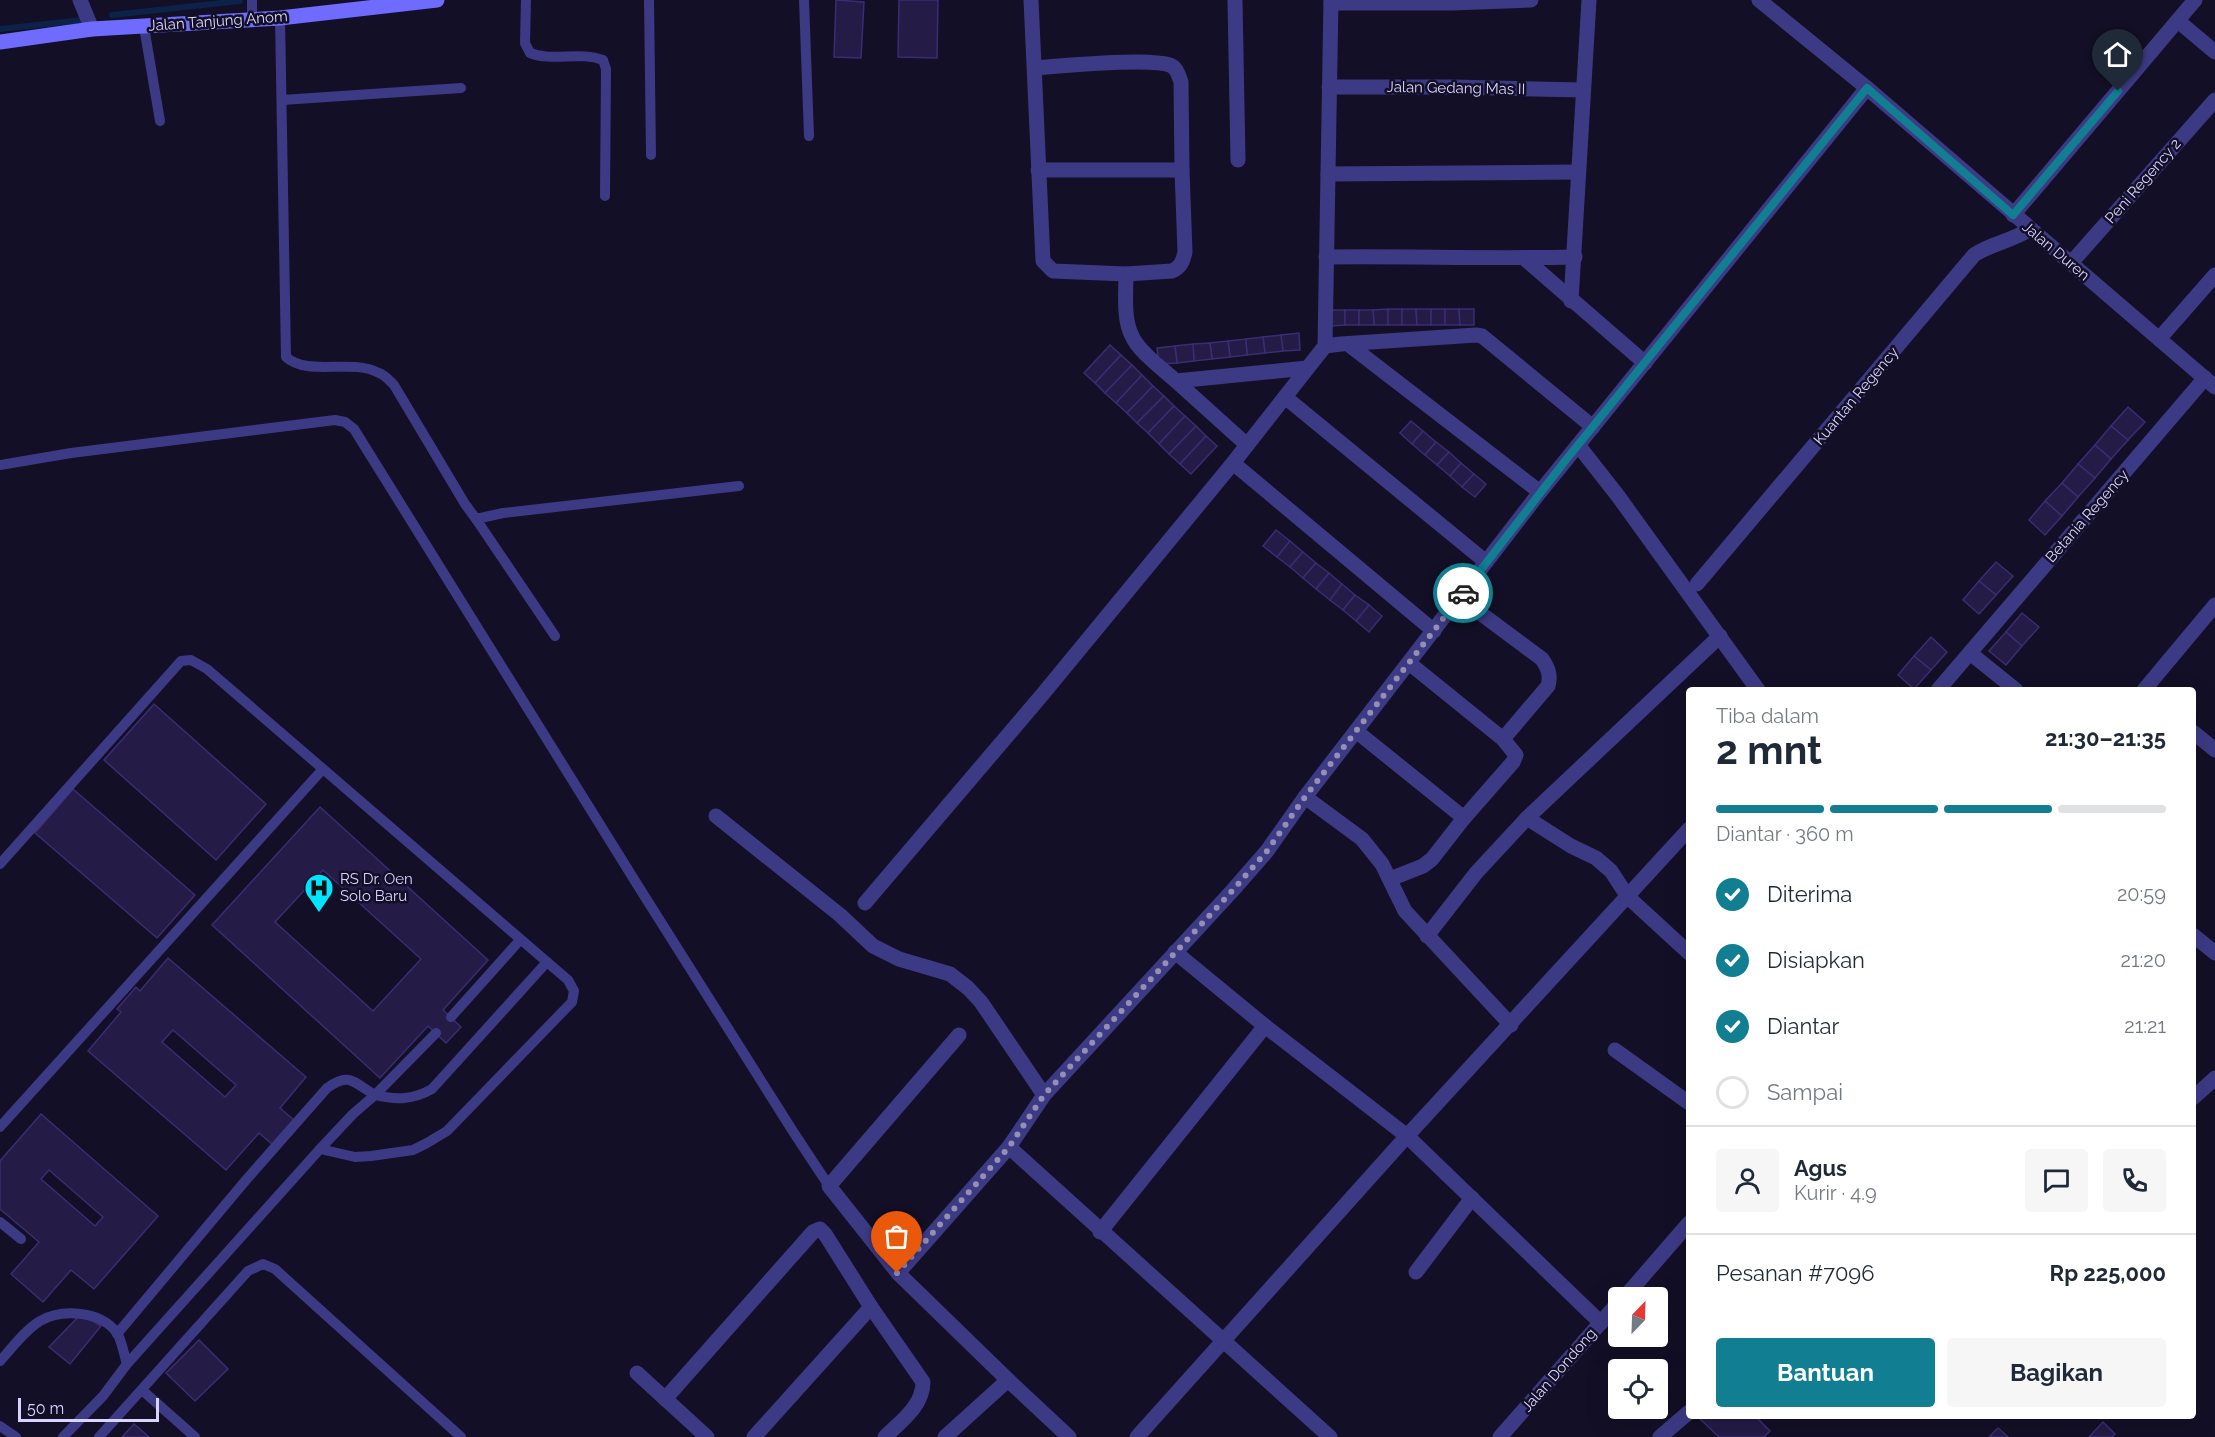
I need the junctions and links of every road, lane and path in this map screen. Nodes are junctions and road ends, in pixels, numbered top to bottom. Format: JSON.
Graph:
{"nodes":[{"id":1,"x":80,"y":0,"type":"edge"},
{"id":2,"x":252,"y":0,"type":"edge"},
{"id":3,"x":429,"y":0,"type":"edge"},
{"id":4,"x":526,"y":0,"type":"edge"},
{"id":5,"x":649,"y":0,"type":"edge"},
{"id":6,"x":804,"y":0,"type":"edge"},
{"id":7,"x":1031,"y":0,"type":"edge"},
{"id":8,"x":1235,"y":0,"type":"edge"},
{"id":9,"x":1531,"y":0,"type":"edge"},
{"id":10,"x":1589,"y":0,"type":"edge"},
{"id":11,"x":1759,"y":0,"type":"edge"},
{"id":12,"x":2195,"y":0,"type":"edge"},
{"id":13,"x":1331,"y":1,"type":"edge"},
{"id":14,"x":280,"y":18,"type":"junction"},
{"id":15,"x":252,"y":20,"type":"junction"},
{"id":16,"x":2178,"y":21,"type":"junction"},
{"id":17,"x":144,"y":27,"type":"junction"},
{"id":18,"x":92,"y":29,"type":"junction"},
{"id":19,"x":0,"y":42,"type":"edge"},
{"id":20,"x":2215,"y":52,"type":"edge"},
{"id":21,"x":1035,"y":68,"type":"junction"},
{"id":22,"x":1329,"y":87,"type":"junction"},
{"id":23,"x":461,"y":88,"type":"dead end"},
{"id":24,"x":1867,"y":88,"type":"junction"},
{"id":25,"x":1583,"y":90,"type":"junction"},
{"id":26,"x":282,"y":100,"type":"junction"},
{"id":27,"x":2215,"y":100,"type":"edge"},
{"id":28,"x":160,"y":121,"type":"dead end"},
{"id":29,"x":809,"y":136,"type":"dead end"},
{"id":30,"x":651,"y":155,"type":"dead end"},
{"id":31,"x":1238,"y":160,"type":"dead end"},
{"id":32,"x":1038,"y":170,"type":"junction"},
{"id":33,"x":1182,"y":170,"type":"junction"},
{"id":34,"x":1578,"y":172,"type":"junction"},
{"id":35,"x":1328,"y":174,"type":"junction"},
{"id":36,"x":605,"y":196,"type":"dead end"},
{"id":37,"x":2013,"y":215,"type":"junction"},
{"id":38,"x":2030,"y":229,"type":"junction"},
{"id":39,"x":1326,"y":257,"type":"junction"},
{"id":40,"x":1575,"y":257,"type":"junction"},
{"id":41,"x":1524,"y":258,"type":"junction"},
{"id":42,"x":2071,"y":263,"type":"junction"},
{"id":43,"x":1126,"y":274,"type":"junction"},
{"id":44,"x":2215,"y":275,"type":"edge"},
{"id":45,"x":1571,"y":301,"type":"junction"},
{"id":46,"x":2159,"y":339,"type":"junction"},
{"id":47,"x":1348,"y":344,"type":"junction"},
{"id":48,"x":1325,"y":346,"type":"junction"},
{"id":49,"x":1645,"y":363,"type":"junction"},
{"id":50,"x":1308,"y":368,"type":"junction"},
{"id":51,"x":1176,"y":381,"type":"junction"},
{"id":52,"x":2210,"y":383,"type":"edge"},
{"id":53,"x":1285,"y":397,"type":"junction"},
{"id":54,"x":1593,"y":427,"type":"junction"},
{"id":55,"x":1247,"y":445,"type":"junction"},
{"id":56,"x":1578,"y":445,"type":"junction"},
{"id":57,"x":1233,"y":464,"type":"junction"},
{"id":58,"x":0,"y":465,"type":"edge"},
{"id":59,"x":739,"y":486,"type":"dead end"},
{"id":60,"x":1540,"y":492,"type":"junction"},
{"id":61,"x":476,"y":519,"type":"junction"},
{"id":62,"x":1486,"y":562,"type":"junction"},
{"id":63,"x":1697,"y":584,"type":"dead end"},
{"id":64,"x":1460,"y":598,"type":"junction"},
{"id":65,"x":2215,"y":604,"type":"edge"},
{"id":66,"x":1434,"y":631,"type":"junction"},
{"id":67,"x":555,"y":636,"type":"dead end"},
{"id":68,"x":1720,"y":636,"type":"junction"},
{"id":69,"x":1970,"y":653,"type":"junction"},
{"id":70,"x":1409,"y":663,"type":"junction"},
{"id":71,"x":1756,"y":687,"type":"edge"},
{"id":72,"x":1941,"y":687,"type":"edge"},
{"id":73,"x":2012,"y":687,"type":"edge"},
{"id":74,"x":2146,"y":687,"type":"edge"},
{"id":75,"x":1356,"y":731,"type":"junction"},
{"id":76,"x":2196,"y":734,"type":"edge"},
{"id":77,"x":1503,"y":739,"type":"junction"},
{"id":78,"x":2215,"y":750,"type":"edge"},
{"id":79,"x":322,"y":770,"type":"junction"},
{"id":80,"x":1305,"y":797,"type":"junction"},
{"id":81,"x":716,"y":816,"type":"dead end"},
{"id":82,"x":1464,"y":818,"type":"junction"},
{"id":83,"x":1527,"y":818,"type":"junction"},
{"id":84,"x":1686,"y":832,"type":"edge"},
{"id":85,"x":0,"y":864,"type":"edge"},
{"id":86,"x":1390,"y":879,"type":"junction"},
{"id":87,"x":1628,"y":897,"type":"junction"},
{"id":88,"x":865,"y":903,"type":"dead end"},
{"id":89,"x":1427,"y":936,"type":"junction"},
{"id":90,"x":2196,"y":937,"type":"edge"},
{"id":91,"x":520,"y":940,"type":"junction"},
{"id":92,"x":1686,"y":950,"type":"edge"},
{"id":93,"x":1175,"y":952,"type":"junction"},
{"id":94,"x":2215,"y":953,"type":"edge"},
{"id":95,"x":547,"y":962,"type":"junction"},
{"id":96,"x":451,"y":1017,"type":"dead end"},
{"id":97,"x":1511,"y":1025,"type":"junction"},
{"id":98,"x":1265,"y":1026,"type":"junction"},
{"id":99,"x":436,"y":1033,"type":"dead end"},
{"id":100,"x":959,"y":1035,"type":"dead end"},
{"id":101,"x":1615,"y":1050,"type":"dead end"},
{"id":102,"x":2213,"y":1085,"type":"edge"},
{"id":103,"x":375,"y":1095,"type":"junction"},
{"id":104,"x":1044,"y":1095,"type":"junction"},
{"id":105,"x":2196,"y":1096,"type":"edge"},
{"id":106,"x":1686,"y":1101,"type":"edge"},
{"id":107,"x":0,"y":1126,"type":"edge"},
{"id":108,"x":1407,"y":1136,"type":"junction"},
{"id":109,"x":1009,"y":1147,"type":"junction"},
{"id":110,"x":320,"y":1149,"type":"junction"},
{"id":111,"x":829,"y":1186,"type":"junction"},
{"id":112,"x":1472,"y":1198,"type":"junction"},
{"id":113,"x":0,"y":1222,"type":"edge"},
{"id":114,"x":1686,"y":1226,"type":"edge"},
{"id":115,"x":1101,"y":1232,"type":"junction"},
{"id":116,"x":21,"y":1239,"type":"dead end"},
{"id":117,"x":1416,"y":1272,"type":"dead end"},
{"id":118,"x":897,"y":1273,"type":"junction"},
{"id":119,"x":1634,"y":1287,"type":"edge"},
{"id":120,"x":871,"y":1307,"type":"junction"},
{"id":121,"x":1608,"y":1315,"type":"edge"},
{"id":122,"x":1601,"y":1323,"type":"junction"},
{"id":123,"x":117,"y":1334,"type":"junction"},
{"id":124,"x":1224,"y":1341,"type":"junction"},
{"id":125,"x":0,"y":1361,"type":"edge"},
{"id":126,"x":127,"y":1364,"type":"junction"},
{"id":127,"x":637,"y":1373,"type":"dead end"},
{"id":128,"x":1008,"y":1380,"type":"junction"},
{"id":129,"x":142,"y":1390,"type":"junction"},
{"id":130,"x":665,"y":1399,"type":"junction"},
{"id":131,"x":1686,"y":1415,"type":"edge"},
{"id":132,"x":0,"y":1426,"type":"edge"},
{"id":133,"x":16,"y":1437,"type":"edge"},
{"id":134,"x":63,"y":1437,"type":"edge"},
{"id":135,"x":99,"y":1437,"type":"edge"},
{"id":136,"x":195,"y":1437,"type":"edge"},
{"id":137,"x":461,"y":1437,"type":"edge"},
{"id":138,"x":707,"y":1437,"type":"edge"},
{"id":139,"x":754,"y":1437,"type":"edge"},
{"id":140,"x":885,"y":1437,"type":"edge"},
{"id":141,"x":945,"y":1437,"type":"edge"},
{"id":142,"x":1069,"y":1437,"type":"edge"},
{"id":143,"x":1137,"y":1437,"type":"edge"},
{"id":144,"x":1330,"y":1437,"type":"edge"},
{"id":145,"x":1500,"y":1437,"type":"edge"},
{"id":146,"x":1660,"y":1437,"type":"edge"}],
"edges":[{"from":1,"to":18,"type":"street"},
{"from":2,"to":15,"type":"lane"},
{"from":3,"to":14,"type":"main road","name":"Jalan Tanjung Anom"},
{"from":4,"to":36,"type":"lane"},
{"from":5,"to":30,"type":"lane"},
{"from":6,"to":29,"type":"lane"},
{"from":7,"to":21,"type":"street"},
{"from":8,"to":31,"type":"street"},
{"from":9,"to":13,"type":"street"},
{"from":10,"to":25,"type":"street"},
{"from":11,"to":24,"type":"street","name":"Jalan Duren"},
{"from":12,"to":16,"type":"street"},
{"from":13,"to":22,"type":"street"},
{"from":14,"to":15,"type":"main road","name":"Jalan Tanjung Anom"},
{"from":14,"to":26,"type":"lane"},
{"from":15,"to":17,"type":"main road","name":"Jalan Tanjung Anom"},
{"from":16,"to":20,"type":"street"},
{"from":16,"to":37,"type":"street"},
{"from":17,"to":18,"type":"main road","name":"Jalan Tanjung Anom"},
{"from":17,"to":28,"type":"lane"},
{"from":18,"to":19,"type":"main road","name":"Jalan Tanjung Anom"},
{"from":21,"to":32,"type":"street"},
{"from":21,"to":33,"type":"street"},
{"from":22,"to":25,"type":"street","name":"Jalan Gedang Mas II"},
{"from":22,"to":35,"type":"street"},
{"from":23,"to":26,"type":"lane"},
{"from":24,"to":37,"type":"street","name":"Jalan Duren"},
{"from":24,"to":49,"type":"street"},
{"from":25,"to":34,"type":"street"},
{"from":26,"to":61,"type":"lane"},
{"from":27,"to":42,"type":"street","name":"Peni Regency 2"},
{"from":32,"to":33,"type":"street"},
{"from":32,"to":43,"type":"street"},
{"from":33,"to":43,"type":"street"},
{"from":34,"to":35,"type":"street"},
{"from":34,"to":40,"type":"street"},
{"from":35,"to":39,"type":"street"},
{"from":37,"to":38,"type":"street","name":"Jalan Duren"},
{"from":38,"to":42,"type":"street","name":"Jalan Duren"},
{"from":38,"to":63,"type":"street","name":"Kuantan Regency"},
{"from":39,"to":41,"type":"street"},
{"from":39,"to":48,"type":"street"},
{"from":40,"to":41,"type":"street"},
{"from":40,"to":45,"type":"street"},
{"from":41,"to":45,"type":"street"},
{"from":42,"to":46,"type":"street","name":"Jalan Duren"},
{"from":43,"to":51,"type":"street"},
{"from":44,"to":46,"type":"street"},
{"from":45,"to":49,"type":"street"},
{"from":46,"to":52,"type":"street","name":"Jalan Duren"},
{"from":47,"to":48,"type":"street"},
{"from":47,"to":54,"type":"street"},
{"from":47,"to":60,"type":"street"},
{"from":48,"to":50,"type":"street"},
{"from":49,"to":54,"type":"street"},
{"from":50,"to":51,"type":"street"},
{"from":50,"to":53,"type":"street"},
{"from":51,"to":55,"type":"street"},
{"from":52,"to":69,"type":"street","name":"Betania Regency"},
{"from":53,"to":55,"type":"street"},
{"from":53,"to":62,"type":"street"},
{"from":54,"to":56,"type":"street"},
{"from":55,"to":57,"type":"street"},
{"from":56,"to":60,"type":"street"},
{"from":56,"to":68,"type":"street"},
{"from":57,"to":66,"type":"street"},
{"from":57,"to":88,"type":"street"},
{"from":58,"to":111,"type":"lane"},
{"from":59,"to":61,"type":"lane"},
{"from":60,"to":62,"type":"street"},
{"from":61,"to":67,"type":"lane"},
{"from":62,"to":64,"type":"street"},
{"from":64,"to":66,"type":"street"},
{"from":64,"to":77,"type":"street"},
{"from":65,"to":74,"type":"street"},
{"from":66,"to":70,"type":"street"},
{"from":68,"to":71,"type":"street"},
{"from":68,"to":83,"type":"street"},
{"from":69,"to":72,"type":"street","name":"Betania Regency"},
{"from":69,"to":73,"type":"street"},
{"from":70,"to":75,"type":"street"},
{"from":70,"to":77,"type":"street"},
{"from":75,"to":80,"type":"street"},
{"from":75,"to":82,"type":"street"},
{"from":76,"to":78,"type":"street"},
{"from":77,"to":82,"type":"street"},
{"from":79,"to":85,"type":"lane"},
{"from":79,"to":91,"type":"lane"},
{"from":79,"to":107,"type":"lane"},
{"from":80,"to":86,"type":"street"},
{"from":80,"to":93,"type":"street"},
{"from":81,"to":104,"type":"street"},
{"from":82,"to":86,"type":"street"},
{"from":83,"to":87,"type":"street"},
{"from":83,"to":89,"type":"street"},
{"from":84,"to":87,"type":"street"},
{"from":86,"to":89,"type":"street"},
{"from":87,"to":92,"type":"street"},
{"from":87,"to":97,"type":"street"},
{"from":89,"to":97,"type":"street"},
{"from":90,"to":94,"type":"street"},
{"from":91,"to":95,"type":"lane"},
{"from":91,"to":96,"type":"lane"},
{"from":93,"to":98,"type":"street"},
{"from":93,"to":104,"type":"street"},
{"from":95,"to":103,"type":"lane"},
{"from":95,"to":110,"type":"lane"},
{"from":97,"to":108,"type":"street"},
{"from":98,"to":108,"type":"street"},
{"from":98,"to":115,"type":"street"},
{"from":99,"to":103,"type":"lane"},
{"from":100,"to":111,"type":"street"},
{"from":101,"to":106,"type":"street"},
{"from":102,"to":105,"type":"street"},
{"from":103,"to":110,"type":"lane"},
{"from":103,"to":123,"type":"lane"},
{"from":104,"to":109,"type":"street"},
{"from":108,"to":112,"type":"street"},
{"from":108,"to":124,"type":"street"},
{"from":109,"to":115,"type":"street"},
{"from":109,"to":118,"type":"street"},
{"from":110,"to":126,"type":"lane"},
{"from":111,"to":118,"type":"street"},
{"from":112,"to":117,"type":"street"},
{"from":112,"to":122,"type":"street"},
{"from":113,"to":116,"type":"lane"},
{"from":114,"to":119,"type":"street"},
{"from":115,"to":124,"type":"street"},
{"from":118,"to":128,"type":"street"},
{"from":120,"to":130,"type":"street"},
{"from":120,"to":139,"type":"street"},
{"from":120,"to":140,"type":"street"},
{"from":121,"to":122,"type":"street","name":"Jalan Dondong"},
{"from":122,"to":145,"type":"street","name":"Jalan Dondong"},
{"from":123,"to":125,"type":"lane"},
{"from":123,"to":126,"type":"lane"},
{"from":124,"to":143,"type":"street"},
{"from":124,"to":144,"type":"street"},
{"from":126,"to":134,"type":"lane"},
{"from":127,"to":130,"type":"street"},
{"from":128,"to":141,"type":"street"},
{"from":128,"to":142,"type":"street"},
{"from":129,"to":135,"type":"lane"},
{"from":129,"to":136,"type":"lane"},
{"from":129,"to":137,"type":"lane"},
{"from":130,"to":138,"type":"street"},
{"from":131,"to":146,"type":"street"},
{"from":132,"to":133,"type":"lane"}]}
